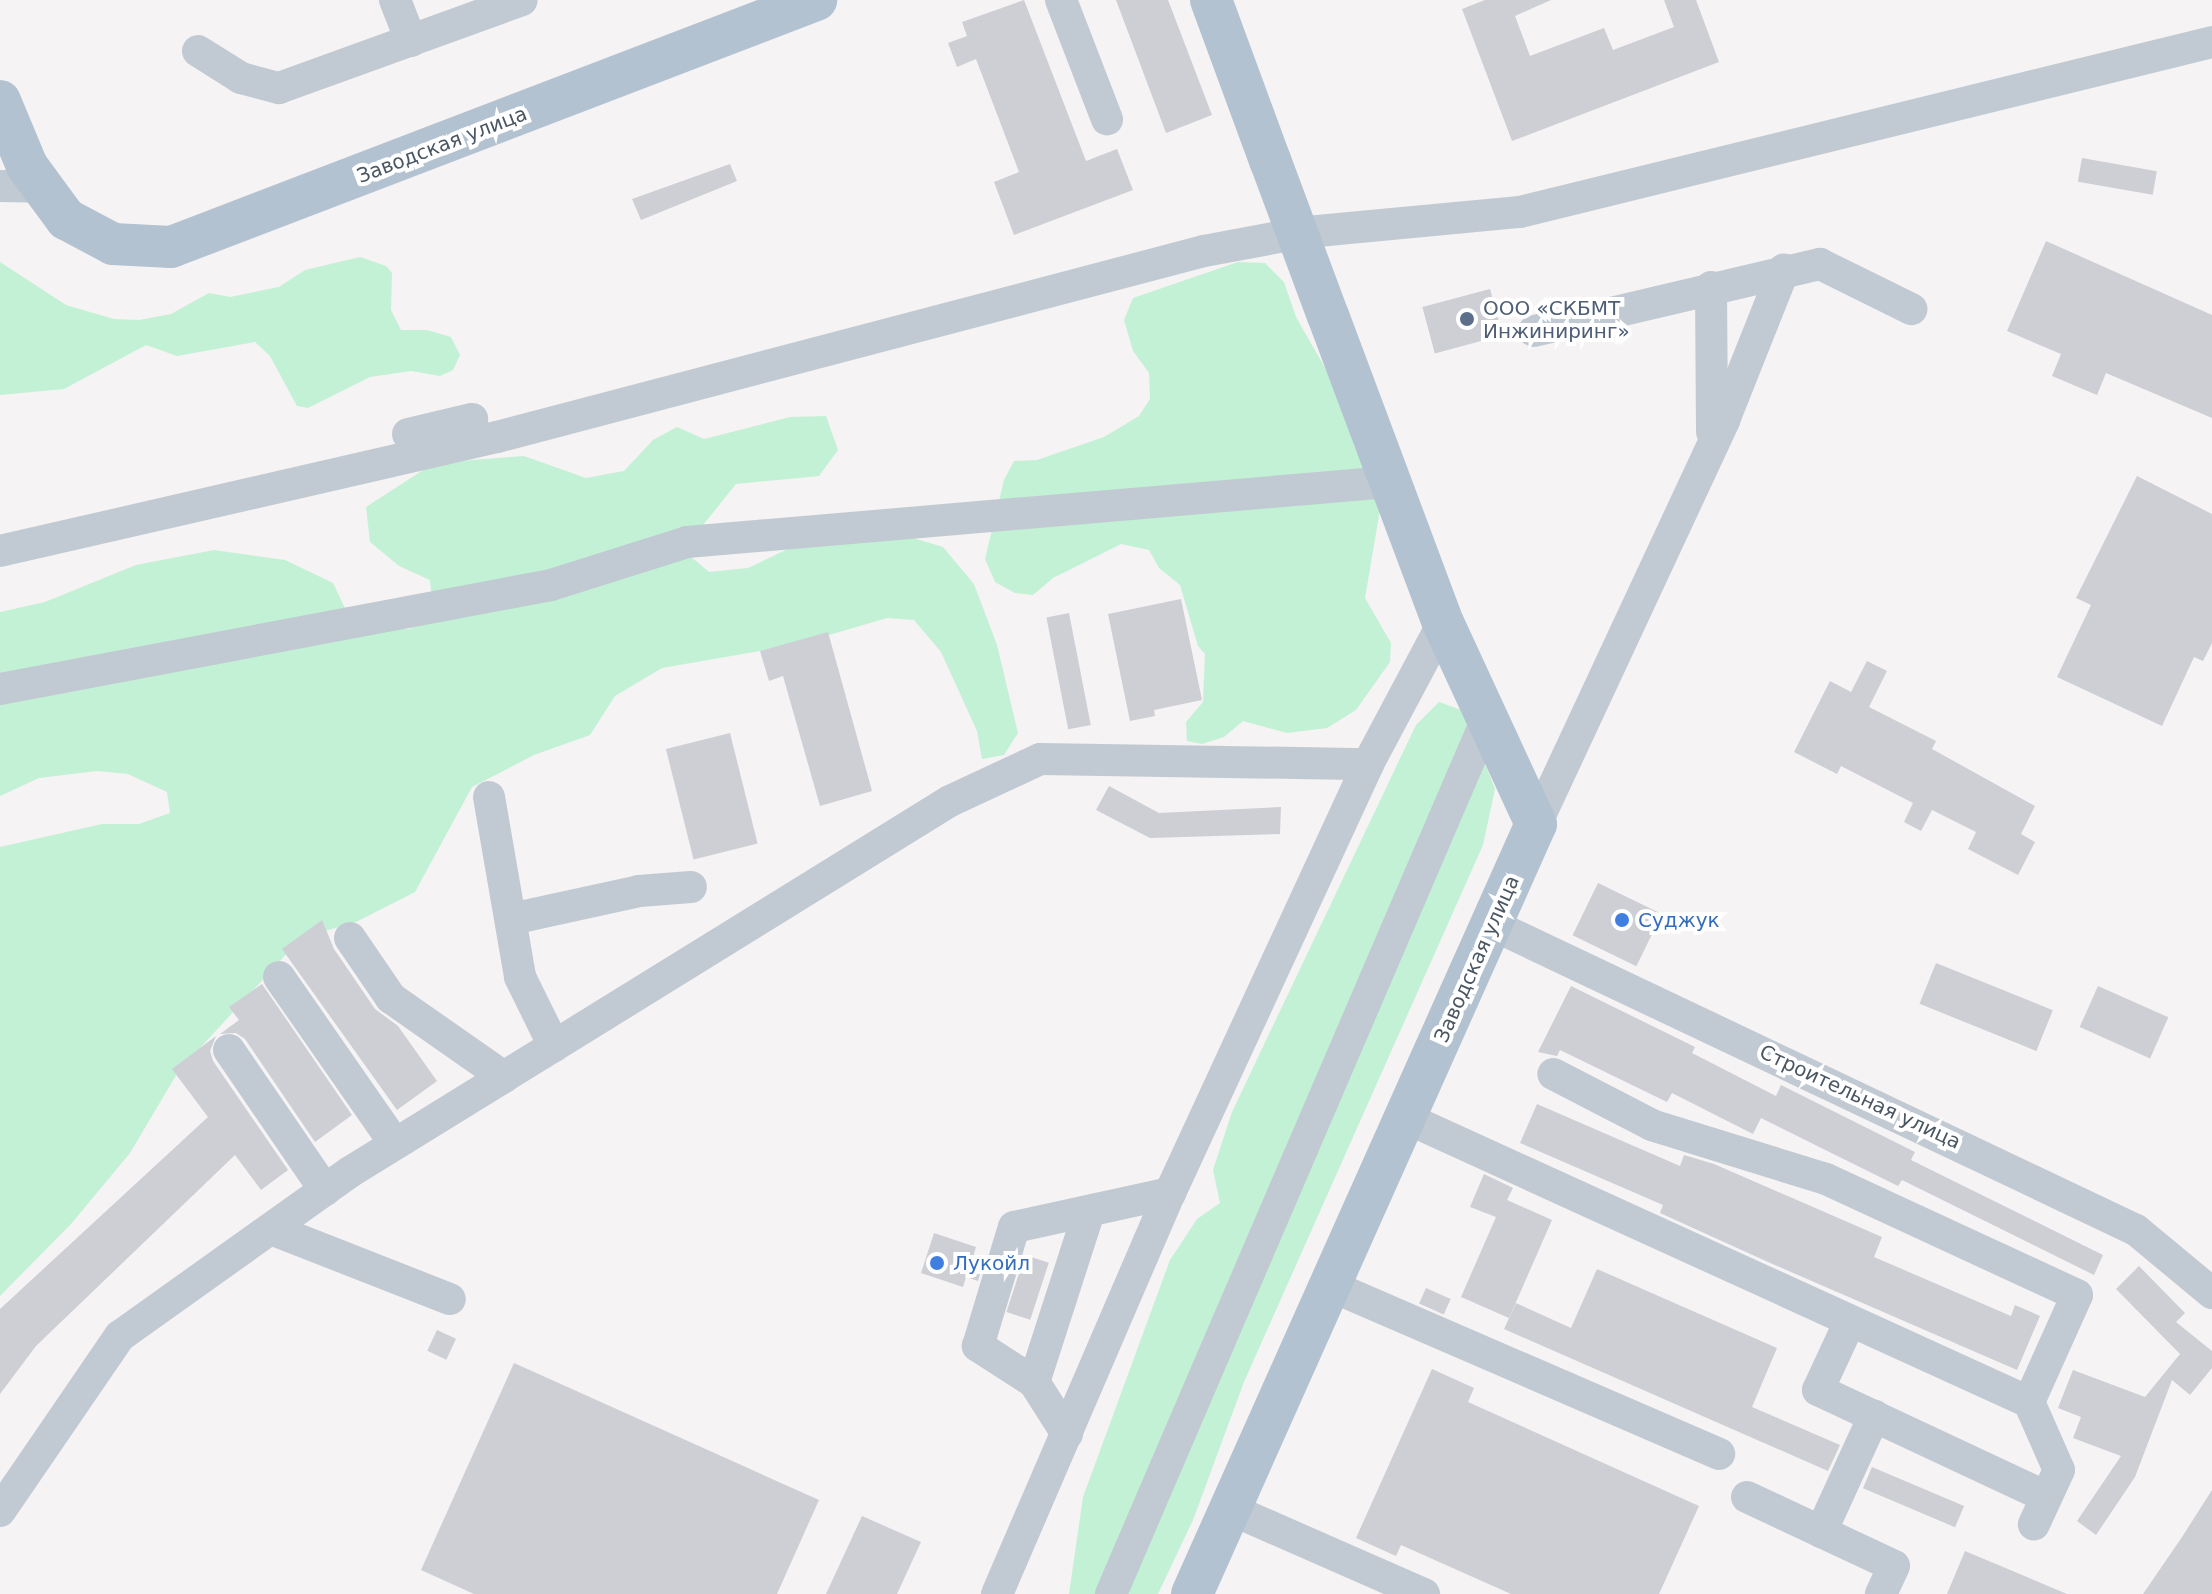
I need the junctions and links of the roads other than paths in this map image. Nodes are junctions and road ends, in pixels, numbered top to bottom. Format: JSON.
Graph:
{"nodes":[{"id":1,"x":395,"y":0,"type":"edge"},
{"id":2,"x":522,"y":0,"type":"edge"},
{"id":3,"x":816,"y":0,"type":"edge"},
{"id":4,"x":1061,"y":0,"type":"edge"},
{"id":5,"x":1211,"y":0,"type":"edge"},
{"id":6,"x":411,"y":41,"type":"junction"},
{"id":7,"x":2212,"y":42,"type":"edge"},
{"id":8,"x":198,"y":51,"type":"dead end"},
{"id":9,"x":0,"y":101,"type":"edge"},
{"id":10,"x":1107,"y":119,"type":"dead end"},
{"id":11,"x":19,"y":186,"type":"edge"},
{"id":12,"x":1784,"y":269,"type":"junction"},
{"id":13,"x":1711,"y":287,"type":"junction"},
{"id":14,"x":1911,"y":309,"type":"dead end"},
{"id":15,"x":1534,"y":331,"type":"dead end"},
{"id":16,"x":472,"y":419,"type":"dead end"},
{"id":17,"x":1712,"y":446,"type":"junction"},
{"id":18,"x":1388,"y":482,"type":"junction"},
{"id":19,"x":4,"y":537,"type":"edge"},
{"id":20,"x":1443,"y":623,"type":"junction"},
{"id":21,"x":0,"y":689,"type":"edge"},
{"id":22,"x":1487,"y":719,"type":"junction"},
{"id":23,"x":1368,"y":764,"type":"junction"},
{"id":24,"x":489,"y":797,"type":"dead end"},
{"id":25,"x":1536,"y":824,"type":"junction"},
{"id":26,"x":691,"y":887,"type":"dead end"},
{"id":27,"x":511,"y":919,"type":"junction"},
{"id":28,"x":1493,"y":925,"type":"junction"},
{"id":29,"x":350,"y":938,"type":"dead end"},
{"id":30,"x":279,"y":977,"type":"dead end"},
{"id":31,"x":554,"y":1046,"type":"junction"},
{"id":32,"x":229,"y":1050,"type":"dead end"},
{"id":33,"x":1553,"y":1074,"type":"dead end"},
{"id":34,"x":504,"y":1077,"type":"junction"},
{"id":35,"x":1406,"y":1118,"type":"junction"},
{"id":36,"x":395,"y":1144,"type":"junction"},
{"id":37,"x":325,"y":1190,"type":"junction"},
{"id":38,"x":1170,"y":1193,"type":"junction"},
{"id":39,"x":1089,"y":1212,"type":"junction"},
{"id":40,"x":271,"y":1229,"type":"junction"},
{"id":41,"x":1331,"y":1286,"type":"junction"},
{"id":42,"x":2212,"y":1293,"type":"edge"},
{"id":43,"x":450,"y":1299,"type":"dead end"},
{"id":44,"x":1850,"y":1321,"type":"junction"},
{"id":45,"x":1034,"y":1382,"type":"junction"},
{"id":46,"x":2029,"y":1402,"type":"junction"},
{"id":47,"x":1874,"y":1416,"type":"junction"},
{"id":48,"x":1067,"y":1434,"type":"junction"},
{"id":49,"x":1719,"y":1454,"type":"dead end"},
{"id":50,"x":1747,"y":1497,"type":"dead end"},
{"id":51,"x":1230,"y":1509,"type":"junction"},
{"id":52,"x":0,"y":1511,"type":"edge"},
{"id":53,"x":1821,"y":1532,"type":"junction"},
{"id":54,"x":997,"y":1594,"type":"edge"},
{"id":55,"x":1111,"y":1594,"type":"edge"},
{"id":56,"x":1192,"y":1594,"type":"edge"},
{"id":57,"x":1424,"y":1594,"type":"edge"},
{"id":58,"x":1881,"y":1594,"type":"edge"}],
"edges":[{"from":1,"to":6,"type":"street"},
{"from":2,"to":6,"type":"street"},
{"from":3,"to":11,"type":"main road","name":"Заводская улица"},
{"from":4,"to":10,"type":"street"},
{"from":5,"to":18,"type":"main road","bridge":true},
{"from":6,"to":8,"type":"street"},
{"from":7,"to":19,"type":"street"},
{"from":9,"to":11,"type":"main road"},
{"from":12,"to":13,"type":"street"},
{"from":12,"to":14,"type":"street"},
{"from":12,"to":17,"type":"street"},
{"from":13,"to":15,"type":"street"},
{"from":13,"to":17,"type":"street"},
{"from":16,"to":19,"type":"street"},
{"from":17,"to":25,"type":"street"},
{"from":18,"to":20,"type":"main road"},
{"from":18,"to":21,"type":"street"},
{"from":20,"to":22,"type":"main road"},
{"from":20,"to":23,"type":"street"},
{"from":22,"to":25,"type":"main road"},
{"from":22,"to":55,"type":"street"},
{"from":23,"to":31,"type":"street"},
{"from":23,"to":38,"type":"street"},
{"from":24,"to":27,"type":"street"},
{"from":25,"to":28,"type":"main road","name":"Заводская улица"},
{"from":26,"to":27,"type":"street"},
{"from":27,"to":31,"type":"street"},
{"from":28,"to":35,"type":"main road","name":"Заводская улица"},
{"from":28,"to":42,"type":"street","name":"Строительная улица"},
{"from":29,"to":34,"type":"street"},
{"from":30,"to":36,"type":"street"},
{"from":31,"to":34,"type":"street"},
{"from":32,"to":37,"type":"street"},
{"from":33,"to":46,"type":"street"},
{"from":34,"to":36,"type":"street"},
{"from":35,"to":41,"type":"main road","name":"Заводская улица"},
{"from":35,"to":44,"type":"street"},
{"from":36,"to":37,"type":"street"},
{"from":37,"to":40,"type":"street"},
{"from":38,"to":39,"type":"street"},
{"from":38,"to":48,"type":"street"},
{"from":39,"to":45,"type":"street"},
{"from":39,"to":45,"type":"street"},
{"from":40,"to":43,"type":"street"},
{"from":40,"to":52,"type":"street"},
{"from":41,"to":49,"type":"street"},
{"from":41,"to":51,"type":"main road","name":"Заводская улица"},
{"from":44,"to":46,"type":"street"},
{"from":44,"to":47,"type":"street"},
{"from":45,"to":48,"type":"street"},
{"from":46,"to":47,"type":"street"},
{"from":47,"to":53,"type":"street"},
{"from":48,"to":54,"type":"street"},
{"from":50,"to":53,"type":"street"},
{"from":51,"to":56,"type":"main road","name":"Заводская улица"},
{"from":51,"to":57,"type":"street"},
{"from":53,"to":58,"type":"street"}]}
